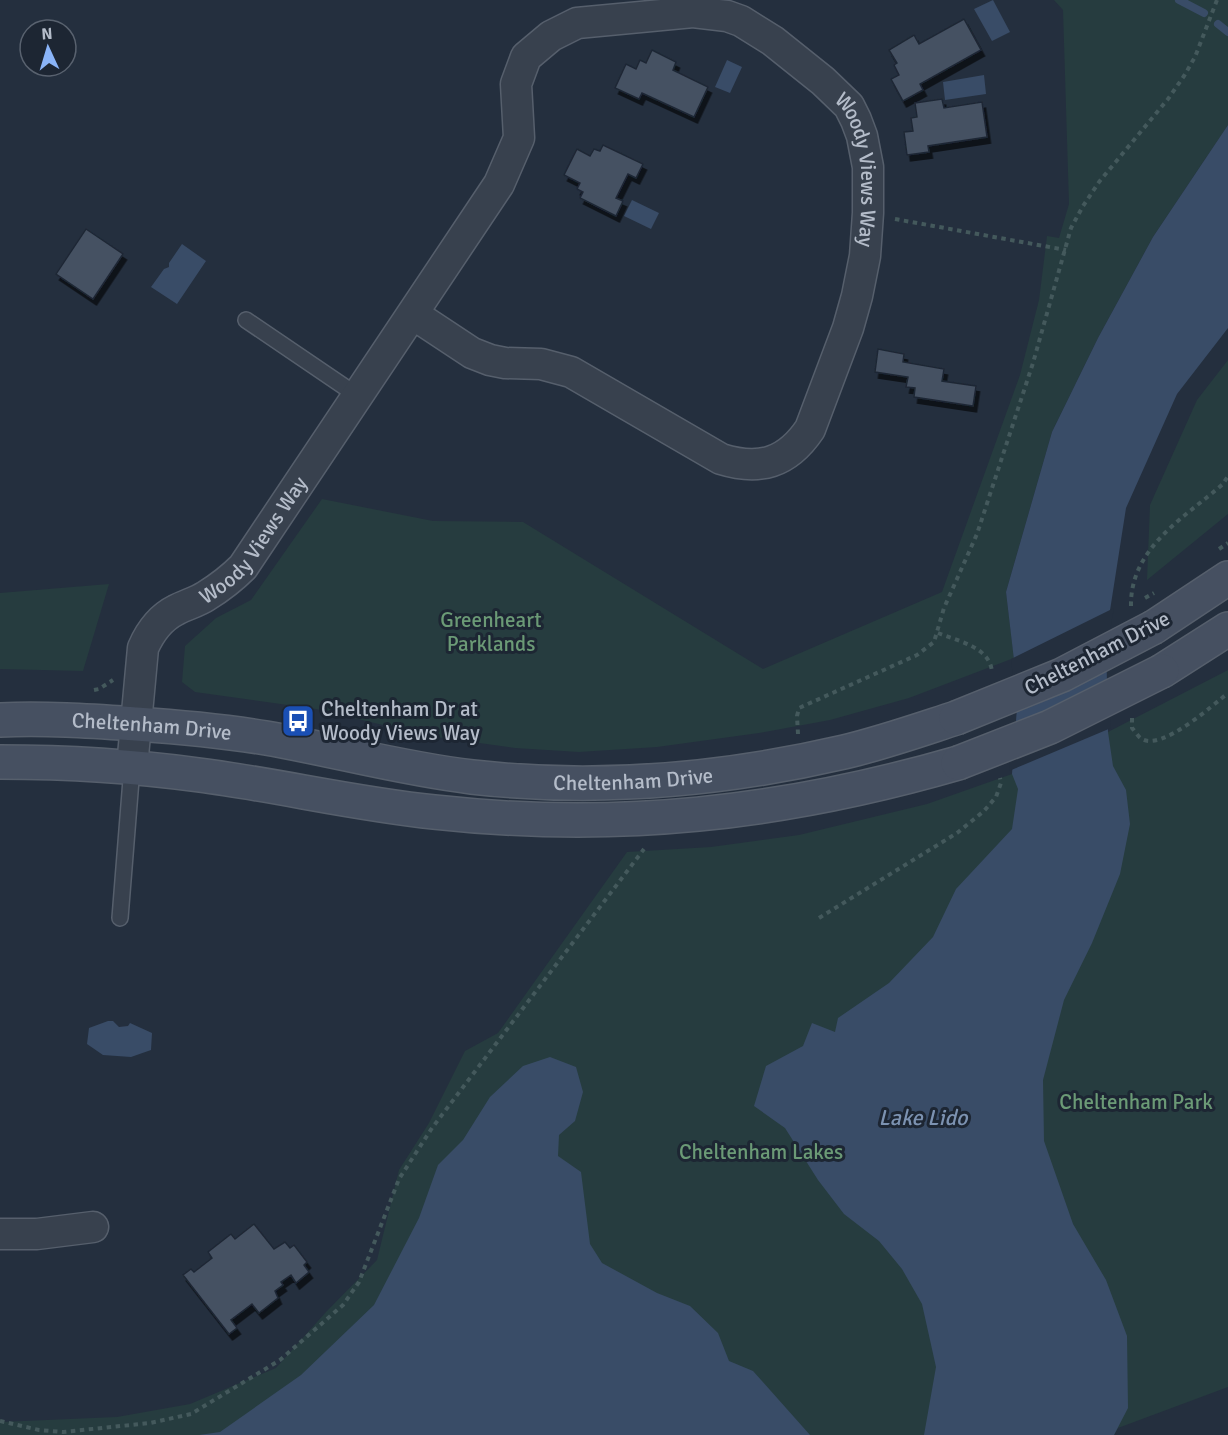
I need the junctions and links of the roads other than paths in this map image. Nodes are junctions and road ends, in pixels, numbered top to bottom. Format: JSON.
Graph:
{"nodes":[{"id":1,"x":413,"y":314,"type":"junction"},
{"id":2,"x":246,"y":320,"type":"dead end"},
{"id":3,"x":358,"y":396,"type":"junction"},
{"id":4,"x":1228,"y":578,"type":"edge"},
{"id":5,"x":1228,"y":629,"type":"edge"},
{"id":6,"x":0,"y":720,"type":"edge"},
{"id":7,"x":136,"y":724,"type":"junction"},
{"id":8,"x":0,"y":762,"type":"edge"},
{"id":9,"x":132,"y":767,"type":"junction"},
{"id":10,"x":120,"y":918,"type":"dead end"},
{"id":11,"x":93,"y":1227,"type":"dead end"},
{"id":12,"x":0,"y":1234,"type":"edge"}],
"edges":[{"from":1,"to":1,"type":"street","name":"Woody Views Way"},
{"from":1,"to":3,"type":"street","name":"Woody Views Way"},
{"from":2,"to":3,"type":"lane"},
{"from":3,"to":7,"type":"street","name":"Woody Views Way"},
{"from":4,"to":7,"type":"main road","name":"Cheltenham Drive","bridge":true},
{"from":5,"to":9,"type":"main road","name":"Cheltenham Drive","bridge":true},
{"from":6,"to":7,"type":"main road","name":"Cheltenham Drive"},
{"from":7,"to":9,"type":"street","name":"Woody Views Way"},
{"from":8,"to":9,"type":"main road","name":"Cheltenham Drive"},
{"from":9,"to":10,"type":"lane"},
{"from":11,"to":12,"type":"street"}]}
